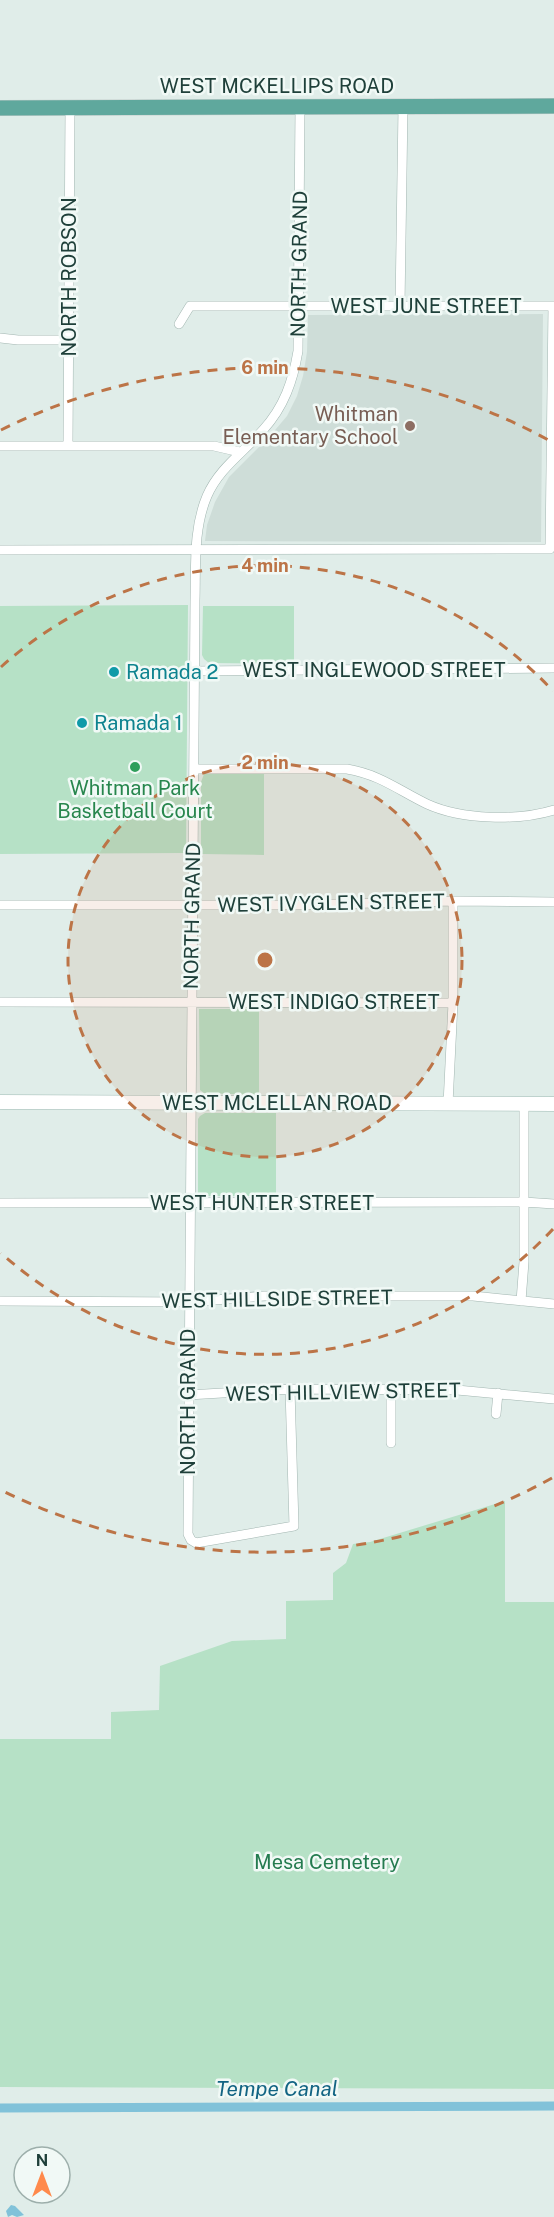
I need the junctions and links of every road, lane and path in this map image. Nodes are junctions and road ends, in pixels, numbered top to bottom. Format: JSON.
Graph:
{"nodes":[{"id":1,"x":554,"y":106,"type":"edge"},
{"id":2,"x":300,"y":107,"type":"junction"},
{"id":3,"x":403,"y":107,"type":"junction"},
{"id":4,"x":0,"y":108,"type":"edge"},
{"id":5,"x":70,"y":108,"type":"junction"},
{"id":6,"x":298,"y":306,"type":"junction"},
{"id":7,"x":400,"y":306,"type":"junction"},
{"id":8,"x":553,"y":306,"type":"edge"},
{"id":9,"x":179,"y":324,"type":"dead end"},
{"id":10,"x":0,"y":338,"type":"edge"},
{"id":11,"x":68,"y":340,"type":"junction"},
{"id":12,"x":553,"y":423,"type":"edge"},
{"id":13,"x":0,"y":446,"type":"edge"},
{"id":14,"x":68,"y":446,"type":"junction"},
{"id":15,"x":240,"y":452,"type":"junction"},
{"id":16,"x":0,"y":550,"type":"edge"},
{"id":17,"x":196,"y":550,"type":"junction"},
{"id":18,"x":554,"y":668,"type":"edge"},
{"id":19,"x":194,"y":671,"type":"junction"},
{"id":20,"x":194,"y":769,"type":"junction"},
{"id":21,"x":554,"y":810,"type":"edge"},
{"id":22,"x":453,"y":901,"type":"junction"},
{"id":23,"x":554,"y":902,"type":"edge"},
{"id":24,"x":0,"y":905,"type":"edge"},
{"id":25,"x":192,"y":905,"type":"junction"},
{"id":26,"x":0,"y":1002,"type":"edge"},
{"id":27,"x":191,"y":1002,"type":"junction"},
{"id":28,"x":453,"y":1003,"type":"junction"},
{"id":29,"x":0,"y":1102,"type":"edge"},
{"id":30,"x":190,"y":1102,"type":"junction"},
{"id":31,"x":448,"y":1104,"type":"junction"},
{"id":32,"x":524,"y":1104,"type":"junction"},
{"id":33,"x":554,"y":1104,"type":"edge"},
{"id":34,"x":524,"y":1202,"type":"junction"},
{"id":35,"x":0,"y":1203,"type":"edge"},
{"id":36,"x":190,"y":1203,"type":"junction"},
{"id":37,"x":554,"y":1204,"type":"edge"},
{"id":38,"x":0,"y":1301,"type":"edge"},
{"id":39,"x":521,"y":1301,"type":"junction"},
{"id":40,"x":189,"y":1302,"type":"junction"},
{"id":41,"x":554,"y":1304,"type":"edge"},
{"id":42,"x":290,"y":1389,"type":"junction"},
{"id":43,"x":391,"y":1389,"type":"junction"},
{"id":44,"x":498,"y":1393,"type":"junction"},
{"id":45,"x":188,"y":1395,"type":"junction"},
{"id":46,"x":554,"y":1399,"type":"edge"},
{"id":47,"x":496,"y":1414,"type":"dead end"},
{"id":48,"x":391,"y":1443,"type":"dead end"}],
"edges":[{"from":1,"to":3,"type":"main road","name":"WEST MCKELLIPS ROAD"},
{"from":2,"to":3,"type":"main road","name":"WEST MCKELLIPS ROAD"},
{"from":2,"to":5,"type":"main road","name":"WEST MCKELLIPS ROAD"},
{"from":2,"to":6,"type":"street","name":"NORTH GRAND"},
{"from":3,"to":7,"type":"street"},
{"from":4,"to":5,"type":"main road","name":"WEST MCKELLIPS ROAD"},
{"from":5,"to":11,"type":"street","name":"NORTH ROBSON"},
{"from":6,"to":7,"type":"street","name":"WEST JUNE STREET"},
{"from":6,"to":9,"type":"street","name":"WEST JUNE STREET"},
{"from":6,"to":15,"type":"street","name":"NORTH GRAND"},
{"from":7,"to":8,"type":"street","name":"WEST JUNE STREET"},
{"from":8,"to":12,"type":"street"},
{"from":10,"to":11,"type":"street"},
{"from":11,"to":14,"type":"street","name":"NORTH ROBSON"},
{"from":12,"to":17,"type":"street"},
{"from":13,"to":14,"type":"street"},
{"from":14,"to":15,"type":"street"},
{"from":15,"to":17,"type":"street","name":"NORTH GRAND"},
{"from":16,"to":17,"type":"street"},
{"from":17,"to":19,"type":"street","name":"NORTH GRAND"},
{"from":18,"to":19,"type":"street","name":"WEST INGLEWOOD STREET"},
{"from":19,"to":20,"type":"street","name":"NORTH GRAND"},
{"from":20,"to":21,"type":"street"},
{"from":20,"to":25,"type":"street","name":"NORTH GRAND"},
{"from":22,"to":23,"type":"street","name":"WEST IVYGLEN STREET"},
{"from":22,"to":25,"type":"street","name":"WEST IVYGLEN STREET"},
{"from":22,"to":28,"type":"street"},
{"from":24,"to":25,"type":"street","name":"WEST IVYGLEN STREET"},
{"from":25,"to":27,"type":"street","name":"NORTH GRAND"},
{"from":26,"to":27,"type":"street","name":"WEST INDIGO STREET"},
{"from":27,"to":28,"type":"street","name":"WEST INDIGO STREET"},
{"from":27,"to":30,"type":"street","name":"NORTH GRAND"},
{"from":28,"to":31,"type":"street"},
{"from":29,"to":30,"type":"street","name":"WEST MCLELLAN ROAD"},
{"from":30,"to":31,"type":"street","name":"WEST MCLELLAN ROAD"},
{"from":30,"to":36,"type":"street","name":"NORTH GRAND"},
{"from":31,"to":32,"type":"street","name":"WEST MCLELLAN ROAD"},
{"from":32,"to":33,"type":"street","name":"WEST MCLELLAN ROAD"},
{"from":32,"to":34,"type":"street"},
{"from":34,"to":36,"type":"street","name":"WEST HUNTER STREET"},
{"from":34,"to":37,"type":"street","name":"WEST HUNTER STREET"},
{"from":34,"to":39,"type":"street"},
{"from":35,"to":36,"type":"street","name":"WEST HUNTER STREET"},
{"from":36,"to":40,"type":"street","name":"NORTH GRAND"},
{"from":38,"to":40,"type":"street","name":"WEST HILLSIDE STREET"},
{"from":39,"to":40,"type":"street","name":"WEST HILLSIDE STREET"},
{"from":39,"to":41,"type":"street","name":"WEST HILLSIDE STREET"},
{"from":40,"to":45,"type":"street","name":"NORTH GRAND"},
{"from":42,"to":43,"type":"street","name":"WEST HILLVIEW STREET"},
{"from":42,"to":45,"type":"street","name":"WEST HILLVIEW STREET"},
{"from":42,"to":45,"type":"street","name":"NORTH GRAND"},
{"from":43,"to":44,"type":"street","name":"WEST HILLVIEW STREET"},
{"from":43,"to":48,"type":"street"},
{"from":44,"to":46,"type":"street","name":"WEST HILLVIEW STREET"},
{"from":44,"to":47,"type":"street"}]}
